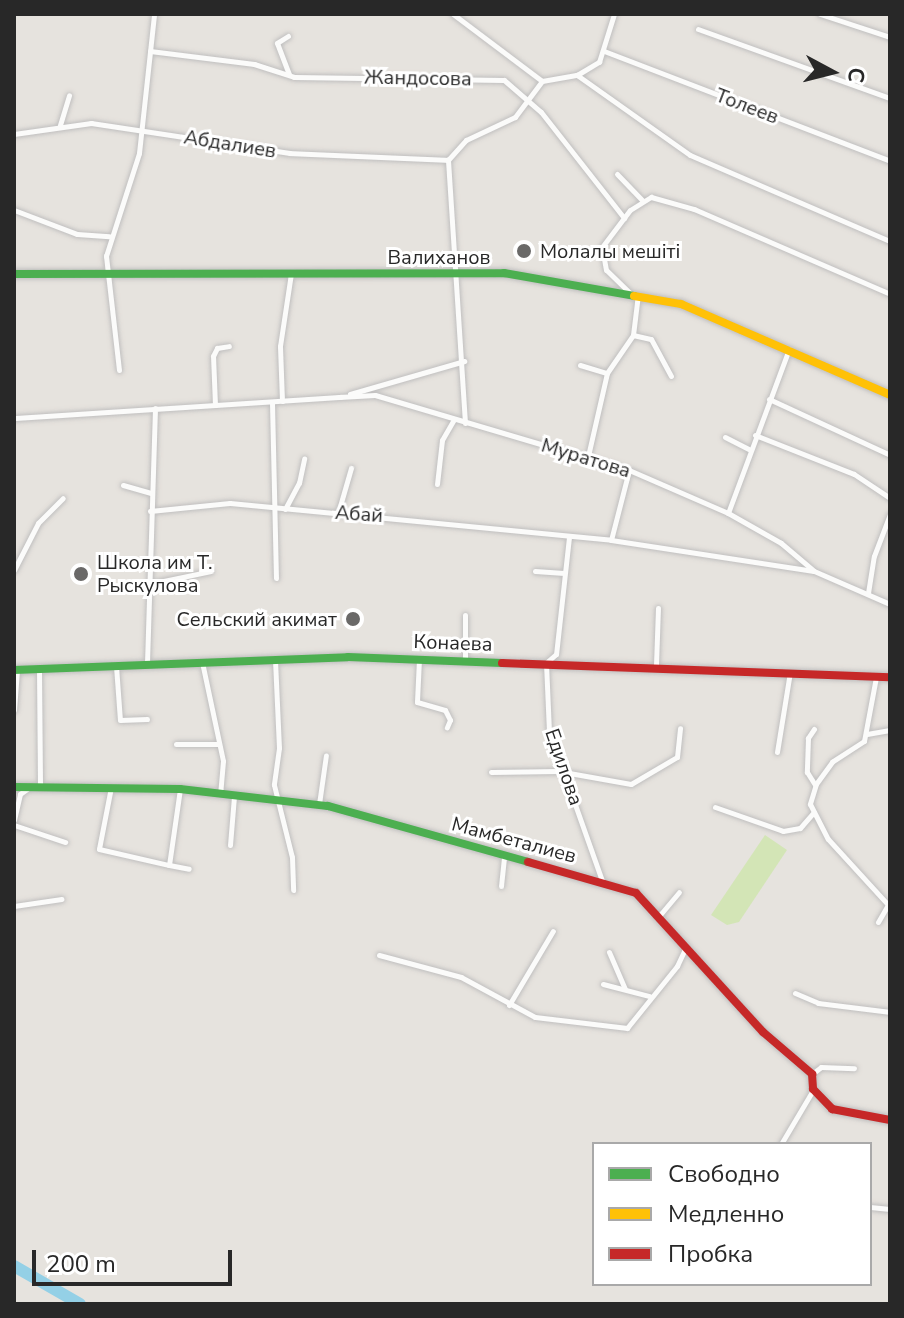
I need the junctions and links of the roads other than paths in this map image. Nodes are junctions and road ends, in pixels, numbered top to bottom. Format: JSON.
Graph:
{"nodes":[{"id":1,"x":154,"y":14,"type":"edge"},
{"id":2,"x":453,"y":14,"type":"edge"},
{"id":3,"x":614,"y":14,"type":"edge"},
{"id":4,"x":820,"y":14,"type":"edge"},
{"id":5,"x":698,"y":29,"type":"dead end"},
{"id":6,"x":288,"y":36,"type":"dead end"},
{"id":7,"x":890,"y":37,"type":"edge"},
{"id":8,"x":150,"y":51,"type":"junction"},
{"id":9,"x":604,"y":51,"type":"junction"},
{"id":10,"x":577,"y":75,"type":"junction"},
{"id":11,"x":289,"y":76,"type":"junction"},
{"id":12,"x":542,"y":81,"type":"junction"},
{"id":13,"x":69,"y":95,"type":"dead end"},
{"id":14,"x":526,"y":98,"type":"junction"},
{"id":15,"x":890,"y":98,"type":"edge"},
{"id":16,"x":60,"y":125,"type":"junction"},
{"id":17,"x":142,"y":132,"type":"junction"},
{"id":18,"x":14,"y":134,"type":"edge"},
{"id":19,"x":448,"y":160,"type":"junction"},
{"id":20,"x":890,"y":161,"type":"edge"},
{"id":21,"x":617,"y":174,"type":"dead end"},
{"id":22,"x":642,"y":200,"type":"junction"},
{"id":23,"x":14,"y":210,"type":"edge"},
{"id":24,"x":624,"y":218,"type":"junction"},
{"id":25,"x":109,"y":236,"type":"junction"},
{"id":26,"x":890,"y":241,"type":"edge"},
{"id":27,"x":291,"y":272,"type":"junction"},
{"id":28,"x":457,"y":273,"type":"junction"},
{"id":29,"x":14,"y":274,"type":"edge"},
{"id":30,"x":112,"y":274,"type":"junction"},
{"id":31,"x":634,"y":294,"type":"junction"},
{"id":32,"x":890,"y":294,"type":"edge"},
{"id":33,"x":633,"y":335,"type":"junction"},
{"id":34,"x":229,"y":346,"type":"dead end"},
{"id":35,"x":789,"y":348,"type":"junction"},
{"id":36,"x":464,"y":361,"type":"junction"},
{"id":37,"x":580,"y":365,"type":"dead end"},
{"id":38,"x":119,"y":370,"type":"dead end"},
{"id":39,"x":607,"y":373,"type":"junction"},
{"id":40,"x":671,"y":376,"type":"dead end"},
{"id":41,"x":890,"y":395,"type":"edge"},
{"id":42,"x":339,"y":397,"type":"junction"},
{"id":43,"x":769,"y":399,"type":"junction"},
{"id":44,"x":282,"y":401,"type":"junction"},
{"id":45,"x":272,"y":403,"type":"junction"},
{"id":46,"x":215,"y":405,"type":"junction"},
{"id":47,"x":155,"y":408,"type":"junction"},
{"id":48,"x":14,"y":418,"type":"edge"},
{"id":49,"x":454,"y":419,"type":"junction"},
{"id":50,"x":465,"y":423,"type":"junction"},
{"id":51,"x":755,"y":435,"type":"junction"},
{"id":52,"x":725,"y":437,"type":"dead end"},
{"id":53,"x":749,"y":449,"type":"junction"},
{"id":54,"x":890,"y":455,"type":"edge"},
{"id":55,"x":588,"y":456,"type":"junction"},
{"id":56,"x":304,"y":459,"type":"dead end"},
{"id":57,"x":351,"y":468,"type":"dead end"},
{"id":58,"x":629,"y":470,"type":"junction"},
{"id":59,"x":437,"y":484,"type":"dead end"},
{"id":60,"x":123,"y":485,"type":"dead end"},
{"id":61,"x":151,"y":493,"type":"junction"},
{"id":62,"x":63,"y":498,"type":"dead end"},
{"id":63,"x":890,"y":498,"type":"edge"},
{"id":64,"x":275,"y":506,"type":"junction"},
{"id":65,"x":285,"y":509,"type":"junction"},
{"id":66,"x":150,"y":511,"type":"junction"},
{"id":67,"x":338,"y":513,"type":"junction"},
{"id":68,"x":728,"y":513,"type":"junction"},
{"id":69,"x":890,"y":514,"type":"edge"},
{"id":70,"x":569,"y":537,"type":"junction"},
{"id":71,"x":611,"y":540,"type":"junction"},
{"id":72,"x":14,"y":570,"type":"edge"},
{"id":73,"x":211,"y":571,"type":"dead end"},
{"id":74,"x":535,"y":571,"type":"dead end"},
{"id":75,"x":814,"y":571,"type":"junction"},
{"id":76,"x":564,"y":573,"type":"junction"},
{"id":77,"x":276,"y":578,"type":"dead end"},
{"id":78,"x":149,"y":584,"type":"junction"},
{"id":79,"x":868,"y":593,"type":"junction"},
{"id":80,"x":890,"y":604,"type":"edge"},
{"id":81,"x":658,"y":608,"type":"dead end"},
{"id":82,"x":465,"y":615,"type":"dead end"},
{"id":83,"x":419,"y":658,"type":"junction"},
{"id":84,"x":275,"y":659,"type":"junction"},
{"id":85,"x":465,"y":659,"type":"junction"},
{"id":86,"x":201,"y":661,"type":"junction"},
{"id":87,"x":147,"y":663,"type":"junction"},
{"id":88,"x":546,"y":663,"type":"junction"},
{"id":89,"x":116,"y":665,"type":"junction"},
{"id":90,"x":656,"y":665,"type":"junction"},
{"id":91,"x":39,"y":669,"type":"junction"},
{"id":92,"x":15,"y":670,"type":"edge"},
{"id":93,"x":790,"y":671,"type":"junction"},
{"id":94,"x":876,"y":676,"type":"junction"},
{"id":95,"x":890,"y":677,"type":"edge"},
{"id":96,"x":14,"y":709,"type":"edge"},
{"id":97,"x":147,"y":719,"type":"dead end"},
{"id":98,"x":447,"y":727,"type":"dead end"},
{"id":99,"x":680,"y":728,"type":"dead end"},
{"id":100,"x":814,"y":729,"type":"dead end"},
{"id":101,"x":890,"y":730,"type":"edge"},
{"id":102,"x":866,"y":734,"type":"junction"},
{"id":103,"x":176,"y":744,"type":"dead end"},
{"id":104,"x":217,"y":744,"type":"junction"},
{"id":105,"x":777,"y":752,"type":"dead end"},
{"id":106,"x":326,"y":755,"type":"dead end"},
{"id":107,"x":650,"y":763,"type":"dead end"},
{"id":108,"x":491,"y":772,"type":"dead end"},
{"id":109,"x":566,"y":773,"type":"junction"},
{"id":110,"x":650,"y":774,"type":"junction"},
{"id":111,"x":815,"y":786,"type":"junction"},
{"id":112,"x":14,"y":787,"type":"edge"},
{"id":113,"x":111,"y":787,"type":"junction"},
{"id":114,"x":35,"y":788,"type":"junction"},
{"id":115,"x":180,"y":789,"type":"junction"},
{"id":116,"x":220,"y":793,"type":"junction"},
{"id":117,"x":234,"y":796,"type":"junction"},
{"id":118,"x":277,"y":802,"type":"junction"},
{"id":119,"x":319,"y":804,"type":"junction"},
{"id":120,"x":715,"y":807,"type":"dead end"},
{"id":121,"x":814,"y":812,"type":"junction"},
{"id":122,"x":14,"y":822,"type":"edge"},
{"id":123,"x":65,"y":842,"type":"dead end"},
{"id":124,"x":230,"y":845,"type":"dead end"},
{"id":125,"x":504,"y":854,"type":"junction"},
{"id":126,"x":169,"y":865,"type":"junction"},
{"id":127,"x":189,"y":869,"type":"dead end"},
{"id":128,"x":602,"y":881,"type":"junction"},
{"id":129,"x":501,"y":886,"type":"dead end"},
{"id":130,"x":293,"y":890,"type":"dead end"},
{"id":131,"x":679,"y":892,"type":"dead end"},
{"id":132,"x":61,"y":899,"type":"dead end"},
{"id":133,"x":14,"y":906,"type":"edge"},
{"id":134,"x":889,"y":906,"type":"edge"},
{"id":135,"x":659,"y":916,"type":"junction"},
{"id":136,"x":878,"y":922,"type":"dead end"},
{"id":137,"x":553,"y":931,"type":"dead end"},
{"id":138,"x":686,"y":946,"type":"junction"},
{"id":139,"x":609,"y":952,"type":"dead end"},
{"id":140,"x":379,"y":955,"type":"dead end"},
{"id":141,"x":603,"y":984,"type":"dead end"},
{"id":142,"x":626,"y":989,"type":"junction"},
{"id":143,"x":795,"y":993,"type":"dead end"},
{"id":144,"x":649,"y":996,"type":"junction"},
{"id":145,"x":509,"y":1005,"type":"junction"},
{"id":146,"x":890,"y":1012,"type":"edge"},
{"id":147,"x":854,"y":1068,"type":"dead end"},
{"id":148,"x":812,"y":1074,"type":"junction"},
{"id":149,"x":813,"y":1089,"type":"junction"},
{"id":150,"x":890,"y":1120,"type":"edge"},
{"id":151,"x":782,"y":1142,"type":"edge"}],
"edges":[{"from":1,"to":8,"type":"street"},
{"from":2,"to":12,"type":"street"},
{"from":3,"to":9,"type":"street"},
{"from":4,"to":7,"type":"street"},
{"from":5,"to":15,"type":"street"},
{"from":6,"to":11,"type":"street"},
{"from":8,"to":11,"type":"street","name":"Жандосова"},
{"from":8,"to":17,"type":"street"},
{"from":9,"to":10,"type":"street"},
{"from":9,"to":20,"type":"street","name":"Толеев"},
{"from":10,"to":12,"type":"street"},
{"from":10,"to":26,"type":"street"},
{"from":11,"to":14,"type":"street","name":"Жандосова"},
{"from":12,"to":14,"type":"street"},
{"from":13,"to":16,"type":"street"},
{"from":14,"to":19,"type":"street"},
{"from":14,"to":24,"type":"street","name":"Жандосова"},
{"from":16,"to":17,"type":"street","name":"Абдалиев"},
{"from":16,"to":18,"type":"street","name":"Абдалиев"},
{"from":17,"to":19,"type":"street","name":"Абдалиев"},
{"from":17,"to":25,"type":"street"},
{"from":19,"to":28,"type":"street"},
{"from":21,"to":22,"type":"street"},
{"from":22,"to":24,"type":"street"},
{"from":22,"to":32,"type":"street"},
{"from":23,"to":25,"type":"street"},
{"from":24,"to":31,"type":"street"},
{"from":25,"to":30,"type":"street"},
{"from":27,"to":28,"type":"street","name":"Валиханов"},
{"from":27,"to":30,"type":"street","name":"Валиханов"},
{"from":27,"to":44,"type":"street"},
{"from":28,"to":31,"type":"street","name":"Валиханов"},
{"from":28,"to":36,"type":"street"},
{"from":29,"to":30,"type":"street","name":"Валиханов"},
{"from":30,"to":38,"type":"street"},
{"from":31,"to":33,"type":"street"},
{"from":31,"to":35,"type":"street","name":"Валиханов"},
{"from":33,"to":39,"type":"street"},
{"from":33,"to":40,"type":"street"},
{"from":34,"to":46,"type":"street"},
{"from":35,"to":41,"type":"street","name":"Валиханов"},
{"from":35,"to":43,"type":"street"},
{"from":36,"to":42,"type":"street","name":"Муратова"},
{"from":36,"to":50,"type":"street"},
{"from":37,"to":39,"type":"street"},
{"from":39,"to":55,"type":"street"},
{"from":42,"to":44,"type":"street","name":"Муратова"},
{"from":42,"to":49,"type":"street","name":"Муратова"},
{"from":43,"to":51,"type":"street"},
{"from":43,"to":54,"type":"street"},
{"from":44,"to":45,"type":"street","name":"Муратова"},
{"from":45,"to":46,"type":"street","name":"Муратова"},
{"from":45,"to":64,"type":"street"},
{"from":46,"to":47,"type":"street","name":"Муратова"},
{"from":47,"to":48,"type":"street","name":"Муратова"},
{"from":47,"to":61,"type":"street"},
{"from":49,"to":50,"type":"street","name":"Муратова"},
{"from":49,"to":59,"type":"street"},
{"from":50,"to":55,"type":"street","name":"Муратова"},
{"from":51,"to":53,"type":"street"},
{"from":51,"to":63,"type":"street"},
{"from":52,"to":53,"type":"street"},
{"from":53,"to":68,"type":"street"},
{"from":55,"to":58,"type":"street","name":"Муратова"},
{"from":56,"to":65,"type":"street"},
{"from":57,"to":67,"type":"street"},
{"from":58,"to":68,"type":"street","name":"Муратова"},
{"from":58,"to":71,"type":"street"},
{"from":60,"to":61,"type":"street"},
{"from":61,"to":66,"type":"street"},
{"from":62,"to":72,"type":"street"},
{"from":64,"to":65,"type":"street","name":"Абай"},
{"from":64,"to":66,"type":"street","name":"Абай"},
{"from":64,"to":77,"type":"street"},
{"from":65,"to":67,"type":"street","name":"Абай"},
{"from":66,"to":78,"type":"street"},
{"from":67,"to":70,"type":"street","name":"Абай"},
{"from":68,"to":75,"type":"street","name":"Муратова"},
{"from":69,"to":79,"type":"street"},
{"from":70,"to":71,"type":"street","name":"Абай"},
{"from":70,"to":76,"type":"street"},
{"from":71,"to":75,"type":"street","name":"Абай"},
{"from":73,"to":78,"type":"street"},
{"from":74,"to":76,"type":"street"},
{"from":75,"to":79,"type":"street"},
{"from":76,"to":88,"type":"street"},
{"from":78,"to":87,"type":"street"},
{"from":79,"to":80,"type":"street"},
{"from":81,"to":90,"type":"street"},
{"from":82,"to":85,"type":"street"},
{"from":83,"to":84,"type":"street","name":"Конаева"},
{"from":83,"to":85,"type":"street","name":"Конаева"},
{"from":83,"to":98,"type":"street"},
{"from":84,"to":86,"type":"street","name":"Конаева"},
{"from":84,"to":118,"type":"street"},
{"from":85,"to":88,"type":"street","name":"Конаева"},
{"from":86,"to":87,"type":"street","name":"Конаева"},
{"from":86,"to":104,"type":"street"},
{"from":87,"to":89,"type":"street","name":"Конаева"},
{"from":88,"to":90,"type":"street","name":"Конаева"},
{"from":88,"to":109,"type":"street","name":"Едилова"},
{"from":89,"to":91,"type":"street","name":"Конаева"},
{"from":89,"to":97,"type":"street"},
{"from":90,"to":93,"type":"street","name":"Конаева"},
{"from":91,"to":92,"type":"street","name":"Конаева"},
{"from":91,"to":114,"type":"street"},
{"from":92,"to":96,"type":"street"},
{"from":93,"to":94,"type":"street","name":"Конаева"},
{"from":93,"to":105,"type":"street"},
{"from":94,"to":95,"type":"street","name":"Конаева"},
{"from":94,"to":102,"type":"street"},
{"from":99,"to":110,"type":"street"},
{"from":100,"to":111,"type":"street"},
{"from":101,"to":102,"type":"street"},
{"from":102,"to":111,"type":"street"},
{"from":103,"to":104,"type":"street"},
{"from":104,"to":116,"type":"street"},
{"from":106,"to":119,"type":"street"},
{"from":107,"to":110,"type":"street"},
{"from":108,"to":109,"type":"street"},
{"from":109,"to":110,"type":"street"},
{"from":109,"to":128,"type":"street","name":"Едилова"},
{"from":111,"to":121,"type":"street"},
{"from":112,"to":114,"type":"street","name":"Мамбеталиев"},
{"from":113,"to":114,"type":"street","name":"Мамбеталиев"},
{"from":113,"to":115,"type":"street","name":"Мамбеталиев"},
{"from":113,"to":126,"type":"street"},
{"from":114,"to":122,"type":"street"},
{"from":115,"to":116,"type":"street","name":"Мамбеталиев"},
{"from":115,"to":126,"type":"street"},
{"from":116,"to":117,"type":"street","name":"Мамбеталиев"},
{"from":117,"to":118,"type":"street","name":"Мамбеталиев"},
{"from":117,"to":124,"type":"street"},
{"from":118,"to":119,"type":"street","name":"Мамбеталиев"},
{"from":118,"to":130,"type":"street"},
{"from":119,"to":125,"type":"street","name":"Мамбеталиев"},
{"from":120,"to":121,"type":"street"},
{"from":121,"to":134,"type":"street"},
{"from":122,"to":123,"type":"street"},
{"from":125,"to":128,"type":"street","name":"Мамбеталиев"},
{"from":125,"to":129,"type":"street"},
{"from":126,"to":127,"type":"street"},
{"from":128,"to":135,"type":"street","name":"Мамбеталиев"},
{"from":131,"to":135,"type":"street"},
{"from":132,"to":133,"type":"street"},
{"from":134,"to":136,"type":"street"},
{"from":135,"to":138,"type":"street","name":"Мамбеталиев"},
{"from":137,"to":145,"type":"street"},
{"from":138,"to":144,"type":"street"},
{"from":138,"to":148,"type":"street","name":"Мамбеталиев"},
{"from":139,"to":142,"type":"street"},
{"from":140,"to":145,"type":"street"},
{"from":141,"to":142,"type":"street"},
{"from":142,"to":144,"type":"street"},
{"from":143,"to":146,"type":"street"},
{"from":144,"to":145,"type":"street"},
{"from":147,"to":148,"type":"street"},
{"from":148,"to":149,"type":"street"},
{"from":149,"to":150,"type":"street"},
{"from":149,"to":151,"type":"street"}]}
